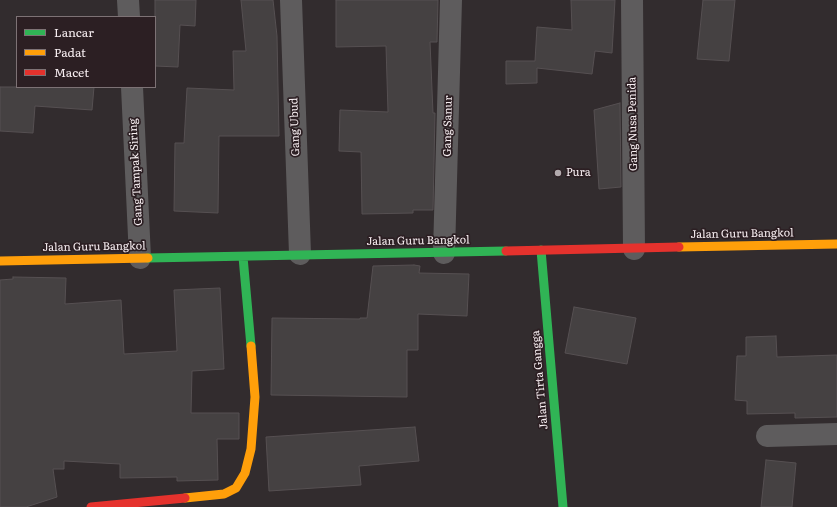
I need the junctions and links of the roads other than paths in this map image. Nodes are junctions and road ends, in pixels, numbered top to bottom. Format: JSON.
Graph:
{"nodes":[{"id":1,"x":128,"y":0,"type":"edge"},
{"id":2,"x":291,"y":0,"type":"edge"},
{"id":3,"x":451,"y":0,"type":"edge"},
{"id":4,"x":632,"y":0,"type":"edge"},
{"id":5,"x":129,"y":16,"type":"edge"},
{"id":6,"x":132,"y":88,"type":"edge"},
{"id":7,"x":837,"y":244,"type":"edge"},
{"id":8,"x":634,"y":248,"type":"junction"},
{"id":9,"x":541,"y":250,"type":"junction"},
{"id":10,"x":444,"y":253,"type":"junction"},
{"id":11,"x":300,"y":254,"type":"junction"},
{"id":12,"x":243,"y":257,"type":"junction"},
{"id":13,"x":140,"y":258,"type":"junction"},
{"id":14,"x":0,"y":261,"type":"edge"},
{"id":15,"x":837,"y":434,"type":"edge"},
{"id":16,"x":767,"y":436,"type":"dead end"},
{"id":17,"x":91,"y":507,"type":"edge"},
{"id":18,"x":563,"y":507,"type":"edge"}],
"edges":[{"from":1,"to":5,"type":"street"},
{"from":2,"to":11,"type":"street","name":"Gang Ubud"},
{"from":3,"to":10,"type":"street","name":"Gang Sanur"},
{"from":4,"to":8,"type":"street","name":"Gang Nusa Penida"},
{"from":6,"to":13,"type":"street","name":"Gang Tampak Siring"},
{"from":7,"to":8,"type":"street","name":"Jalan Guru Bangkol"},
{"from":8,"to":9,"type":"street","name":"Jalan Guru Bangkol"},
{"from":9,"to":10,"type":"street","name":"Jalan Guru Bangkol"},
{"from":9,"to":18,"type":"street","name":"Jalan Tirta Gangga"},
{"from":10,"to":11,"type":"street","name":"Jalan Guru Bangkol"},
{"from":11,"to":12,"type":"street","name":"Jalan Guru Bangkol"},
{"from":12,"to":13,"type":"street","name":"Jalan Guru Bangkol"},
{"from":12,"to":17,"type":"street"},
{"from":13,"to":14,"type":"street","name":"Jalan Guru Bangkol"},
{"from":15,"to":16,"type":"street"}]}
